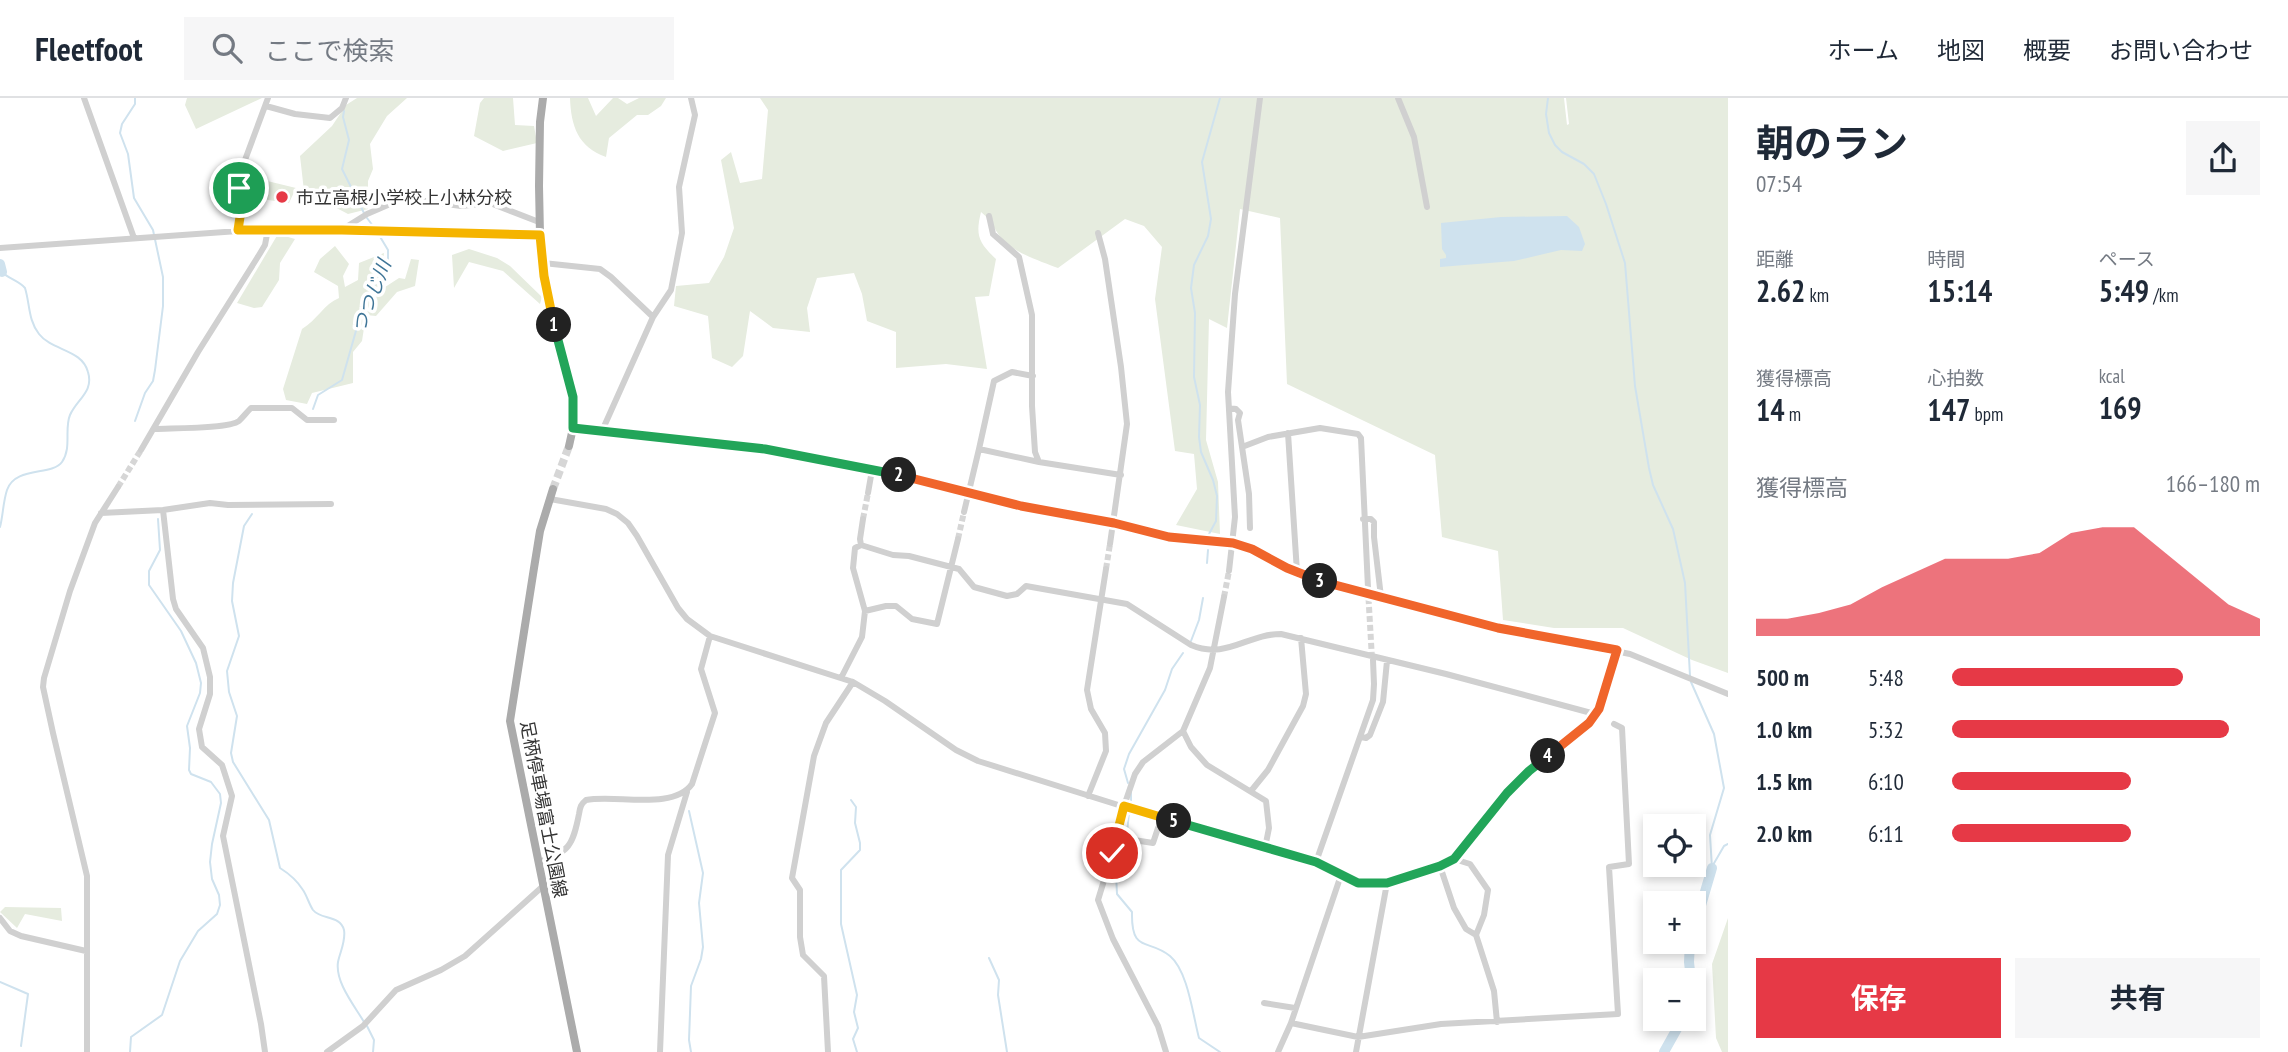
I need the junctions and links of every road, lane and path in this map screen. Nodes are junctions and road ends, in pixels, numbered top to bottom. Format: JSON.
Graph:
{"nodes":[{"id":1,"x":84,"y":98,"type":"edge"},
{"id":2,"x":268,"y":98,"type":"edge"},
{"id":3,"x":346,"y":98,"type":"edge"},
{"id":4,"x":543,"y":98,"type":"edge"},
{"id":5,"x":691,"y":98,"type":"edge"},
{"id":6,"x":1260,"y":98,"type":"edge"},
{"id":7,"x":1398,"y":98,"type":"edge"},
{"id":8,"x":266,"y":106,"type":"junction"},
{"id":9,"x":1427,"y":207,"type":"dead end"},
{"id":10,"x":989,"y":216,"type":"dead end"},
{"id":11,"x":539,"y":222,"type":"junction"},
{"id":12,"x":268,"y":229,"type":"junction"},
{"id":13,"x":238,"y":230,"type":"junction"},
{"id":14,"x":342,"y":230,"type":"junction"},
{"id":15,"x":1098,"y":233,"type":"dead end"},
{"id":16,"x":540,"y":235,"type":"junction"},
{"id":17,"x":134,"y":237,"type":"junction"},
{"id":18,"x":0,"y":248,"type":"edge"},
{"id":19,"x":543,"y":263,"type":"junction"},
{"id":20,"x":653,"y":317,"type":"junction"},
{"id":21,"x":1032,"y":376,"type":"junction"},
{"id":22,"x":1229,"y":408,"type":"junction"},
{"id":23,"x":334,"y":420,"type":"dead end"},
{"id":24,"x":573,"y":428,"type":"junction"},
{"id":25,"x":155,"y":429,"type":"junction"},
{"id":26,"x":603,"y":431,"type":"junction"},
{"id":27,"x":1288,"y":433,"type":"junction"},
{"id":28,"x":569,"y":446,"type":"tunnel mouth"},
{"id":29,"x":1242,"y":447,"type":"junction"},
{"id":30,"x":979,"y":449,"type":"junction"},
{"id":31,"x":141,"y":450,"type":"tunnel mouth"},
{"id":32,"x":1039,"y":462,"type":"junction"},
{"id":33,"x":872,"y":470,"type":"junction"},
{"id":34,"x":1121,"y":474,"type":"junction"},
{"id":35,"x":118,"y":487,"type":"tunnel mouth"},
{"id":36,"x":553,"y":489,"type":"tunnel mouth"},
{"id":37,"x":969,"y":492,"type":"junction"},
{"id":38,"x":868,"y":493,"type":"tunnel mouth"},
{"id":39,"x":550,"y":499,"type":"junction"},
{"id":40,"x":331,"y":504,"type":"dead end"},
{"id":41,"x":163,"y":510,"type":"junction"},
{"id":42,"x":964,"y":512,"type":"tunnel mouth"},
{"id":43,"x":101,"y":513,"type":"junction"},
{"id":44,"x":863,"y":519,"type":"tunnel mouth"},
{"id":45,"x":1363,"y":519,"type":"junction"},
{"id":46,"x":1114,"y":523,"type":"junction"},
{"id":47,"x":1250,"y":528,"type":"dead end"},
{"id":48,"x":958,"y":539,"type":"tunnel mouth"},
{"id":49,"x":1233,"y":543,"type":"junction"},
{"id":50,"x":1110,"y":544,"type":"tunnel mouth"},
{"id":51,"x":861,"y":545,"type":"junction"},
{"id":52,"x":951,"y":566,"type":"junction"},
{"id":53,"x":1106,"y":569,"type":"tunnel mouth"},
{"id":54,"x":1228,"y":571,"type":"tunnel mouth"},
{"id":55,"x":1297,"y":572,"type":"junction"},
{"id":56,"x":1368,"y":587,"type":"tunnel mouth"},
{"id":57,"x":1224,"y":597,"type":"tunnel mouth"},
{"id":58,"x":1381,"y":597,"type":"junction"},
{"id":59,"x":1101,"y":598,"type":"junction"},
{"id":60,"x":865,"y":611,"type":"junction"},
{"id":61,"x":710,"y":636,"type":"junction"},
{"id":62,"x":1301,"y":638,"type":"junction"},
{"id":63,"x":1617,"y":650,"type":"junction"},
{"id":64,"x":1215,"y":651,"type":"junction"},
{"id":65,"x":1373,"y":660,"type":"tunnel mouth"},
{"id":66,"x":1387,"y":661,"type":"junction"},
{"id":67,"x":841,"y":678,"type":"junction"},
{"id":68,"x":853,"y":682,"type":"junction"},
{"id":69,"x":1728,"y":694,"type":"edge"},
{"id":70,"x":1597,"y":712,"type":"junction"},
{"id":71,"x":1614,"y":724,"type":"dead end"},
{"id":72,"x":1183,"y":731,"type":"junction"},
{"id":73,"x":1361,"y":737,"type":"junction"},
{"id":74,"x":1251,"y":791,"type":"junction"},
{"id":75,"x":687,"y":792,"type":"junction"},
{"id":76,"x":1088,"y":796,"type":"junction"},
{"id":77,"x":1124,"y":806,"type":"junction"},
{"id":78,"x":1165,"y":818,"type":"junction"},
{"id":79,"x":1134,"y":839,"type":"dead end"},
{"id":80,"x":1265,"y":848,"type":"junction"},
{"id":81,"x":1454,"y":859,"type":"junction"},
{"id":82,"x":538,"y":862,"type":"junction"},
{"id":83,"x":1316,"y":862,"type":"junction"},
{"id":84,"x":1440,"y":866,"type":"junction"},
{"id":85,"x":1341,"y":875,"type":"junction"},
{"id":86,"x":1387,"y":883,"type":"junction"},
{"id":87,"x":542,"y":887,"type":"junction"},
{"id":88,"x":0,"y":918,"type":"edge"},
{"id":89,"x":1476,"y":936,"type":"junction"},
{"id":90,"x":86,"y":951,"type":"junction"},
{"id":91,"x":1264,"y":1003,"type":"dead end"},
{"id":92,"x":1295,"y":1008,"type":"junction"},
{"id":93,"x":1497,"y":1022,"type":"junction"},
{"id":94,"x":1291,"y":1023,"type":"junction"},
{"id":95,"x":1358,"y":1037,"type":"junction"},
{"id":96,"x":87,"y":1051,"type":"edge"},
{"id":97,"x":96,"y":1052,"type":"edge"},
{"id":98,"x":265,"y":1052,"type":"edge"},
{"id":99,"x":327,"y":1052,"type":"edge"},
{"id":100,"x":577,"y":1052,"type":"edge"},
{"id":101,"x":660,"y":1052,"type":"edge"},
{"id":102,"x":828,"y":1052,"type":"edge"},
{"id":103,"x":1166,"y":1052,"type":"edge"},
{"id":104,"x":1278,"y":1052,"type":"edge"},
{"id":105,"x":1356,"y":1052,"type":"edge"}],
"edges":[{"from":1,"to":17,"type":"street"},
{"from":2,"to":8,"type":"street"},
{"from":3,"to":8,"type":"street"},
{"from":4,"to":11,"type":"main road"},
{"from":5,"to":20,"type":"street"},
{"from":6,"to":22,"type":"street"},
{"from":7,"to":9,"type":"street"},
{"from":8,"to":13,"type":"street"},
{"from":10,"to":21,"type":"street"},
{"from":11,"to":14,"type":"street"},
{"from":11,"to":16,"type":"main road"},
{"from":12,"to":13,"type":"street"},
{"from":12,"to":14,"type":"street"},
{"from":12,"to":25,"type":"street"},
{"from":13,"to":17,"type":"street"},
{"from":14,"to":16,"type":"street"},
{"from":15,"to":34,"type":"street"},
{"from":16,"to":19,"type":"main road"},
{"from":17,"to":18,"type":"street"},
{"from":19,"to":20,"type":"street"},
{"from":19,"to":24,"type":"main road"},
{"from":20,"to":26,"type":"street"},
{"from":21,"to":30,"type":"street"},
{"from":21,"to":32,"type":"street"},
{"from":22,"to":29,"type":"street"},
{"from":22,"to":49,"type":"street"},
{"from":23,"to":25,"type":"street"},
{"from":24,"to":26,"type":"street"},
{"from":24,"to":28,"type":"main road"},
{"from":25,"to":31,"type":"street"},
{"from":26,"to":33,"type":"street"},
{"from":27,"to":29,"type":"street"},
{"from":27,"to":45,"type":"street"},
{"from":27,"to":55,"type":"street"},
{"from":29,"to":47,"type":"street"},
{"from":30,"to":32,"type":"street"},
{"from":30,"to":37,"type":"street"},
{"from":32,"to":34,"type":"street"},
{"from":33,"to":37,"type":"street"},
{"from":33,"to":38,"type":"street"},
{"from":34,"to":46,"type":"street"},
{"from":35,"to":43,"type":"street"},
{"from":36,"to":39,"type":"main road","name":"足柄停車場富士公園線"},
{"from":37,"to":42,"type":"street"},
{"from":37,"to":46,"type":"street"},
{"from":39,"to":61,"type":"street"},
{"from":39,"to":82,"type":"main road","name":"足柄停車場富士公園線"},
{"from":40,"to":41,"type":"street"},
{"from":41,"to":43,"type":"street"},
{"from":41,"to":98,"type":"street"},
{"from":43,"to":90,"type":"street"},
{"from":44,"to":51,"type":"street"},
{"from":45,"to":56,"type":"street"},
{"from":45,"to":58,"type":"street"},
{"from":46,"to":49,"type":"street"},
{"from":46,"to":50,"type":"street"},
{"from":48,"to":52,"type":"street"},
{"from":49,"to":54,"type":"street"},
{"from":49,"to":55,"type":"street"},
{"from":51,"to":52,"type":"street"},
{"from":51,"to":60,"type":"street"},
{"from":52,"to":59,"type":"street"},
{"from":52,"to":60,"type":"street"},
{"from":53,"to":59,"type":"street"},
{"from":55,"to":58,"type":"street"},
{"from":57,"to":64,"type":"street"},
{"from":58,"to":63,"type":"street"},
{"from":59,"to":64,"type":"street"},
{"from":59,"to":76,"type":"street"},
{"from":60,"to":67,"type":"street"},
{"from":61,"to":67,"type":"street"},
{"from":61,"to":75,"type":"street"},
{"from":62,"to":64,"type":"street"},
{"from":62,"to":66,"type":"street"},
{"from":62,"to":74,"type":"street"},
{"from":63,"to":69,"type":"street"},
{"from":63,"to":70,"type":"street"},
{"from":64,"to":72,"type":"street"},
{"from":65,"to":73,"type":"street"},
{"from":66,"to":70,"type":"street"},
{"from":66,"to":73,"type":"street"},
{"from":67,"to":68,"type":"street"},
{"from":68,"to":76,"type":"street"},
{"from":68,"to":102,"type":"street"},
{"from":70,"to":81,"type":"street"},
{"from":71,"to":93,"type":"street"},
{"from":72,"to":74,"type":"street"},
{"from":72,"to":77,"type":"street"},
{"from":73,"to":83,"type":"street"},
{"from":74,"to":80,"type":"street"},
{"from":75,"to":82,"type":"street"},
{"from":75,"to":101,"type":"street"},
{"from":76,"to":77,"type":"street"},
{"from":77,"to":78,"type":"street"},
{"from":77,"to":103,"type":"street"},
{"from":78,"to":79,"type":"street"},
{"from":78,"to":80,"type":"street"},
{"from":80,"to":83,"type":"street"},
{"from":81,"to":84,"type":"street"},
{"from":81,"to":89,"type":"street"},
{"from":82,"to":87,"type":"main road","name":"足柄停車場富士公園線"},
{"from":83,"to":85,"type":"street"},
{"from":84,"to":86,"type":"street"},
{"from":84,"to":89,"type":"street"},
{"from":85,"to":86,"type":"street"},
{"from":85,"to":92,"type":"street"},
{"from":86,"to":95,"type":"street"},
{"from":87,"to":99,"type":"street"},
{"from":87,"to":100,"type":"main road","name":"足柄停車場富士公園線"},
{"from":88,"to":90,"type":"street"},
{"from":89,"to":93,"type":"street"},
{"from":90,"to":96,"type":"street"},
{"from":91,"to":92,"type":"street"},
{"from":92,"to":94,"type":"street"},
{"from":93,"to":95,"type":"street"},
{"from":94,"to":95,"type":"street"},
{"from":94,"to":104,"type":"street"},
{"from":95,"to":105,"type":"street"},
{"from":96,"to":97,"type":"street"}]}
